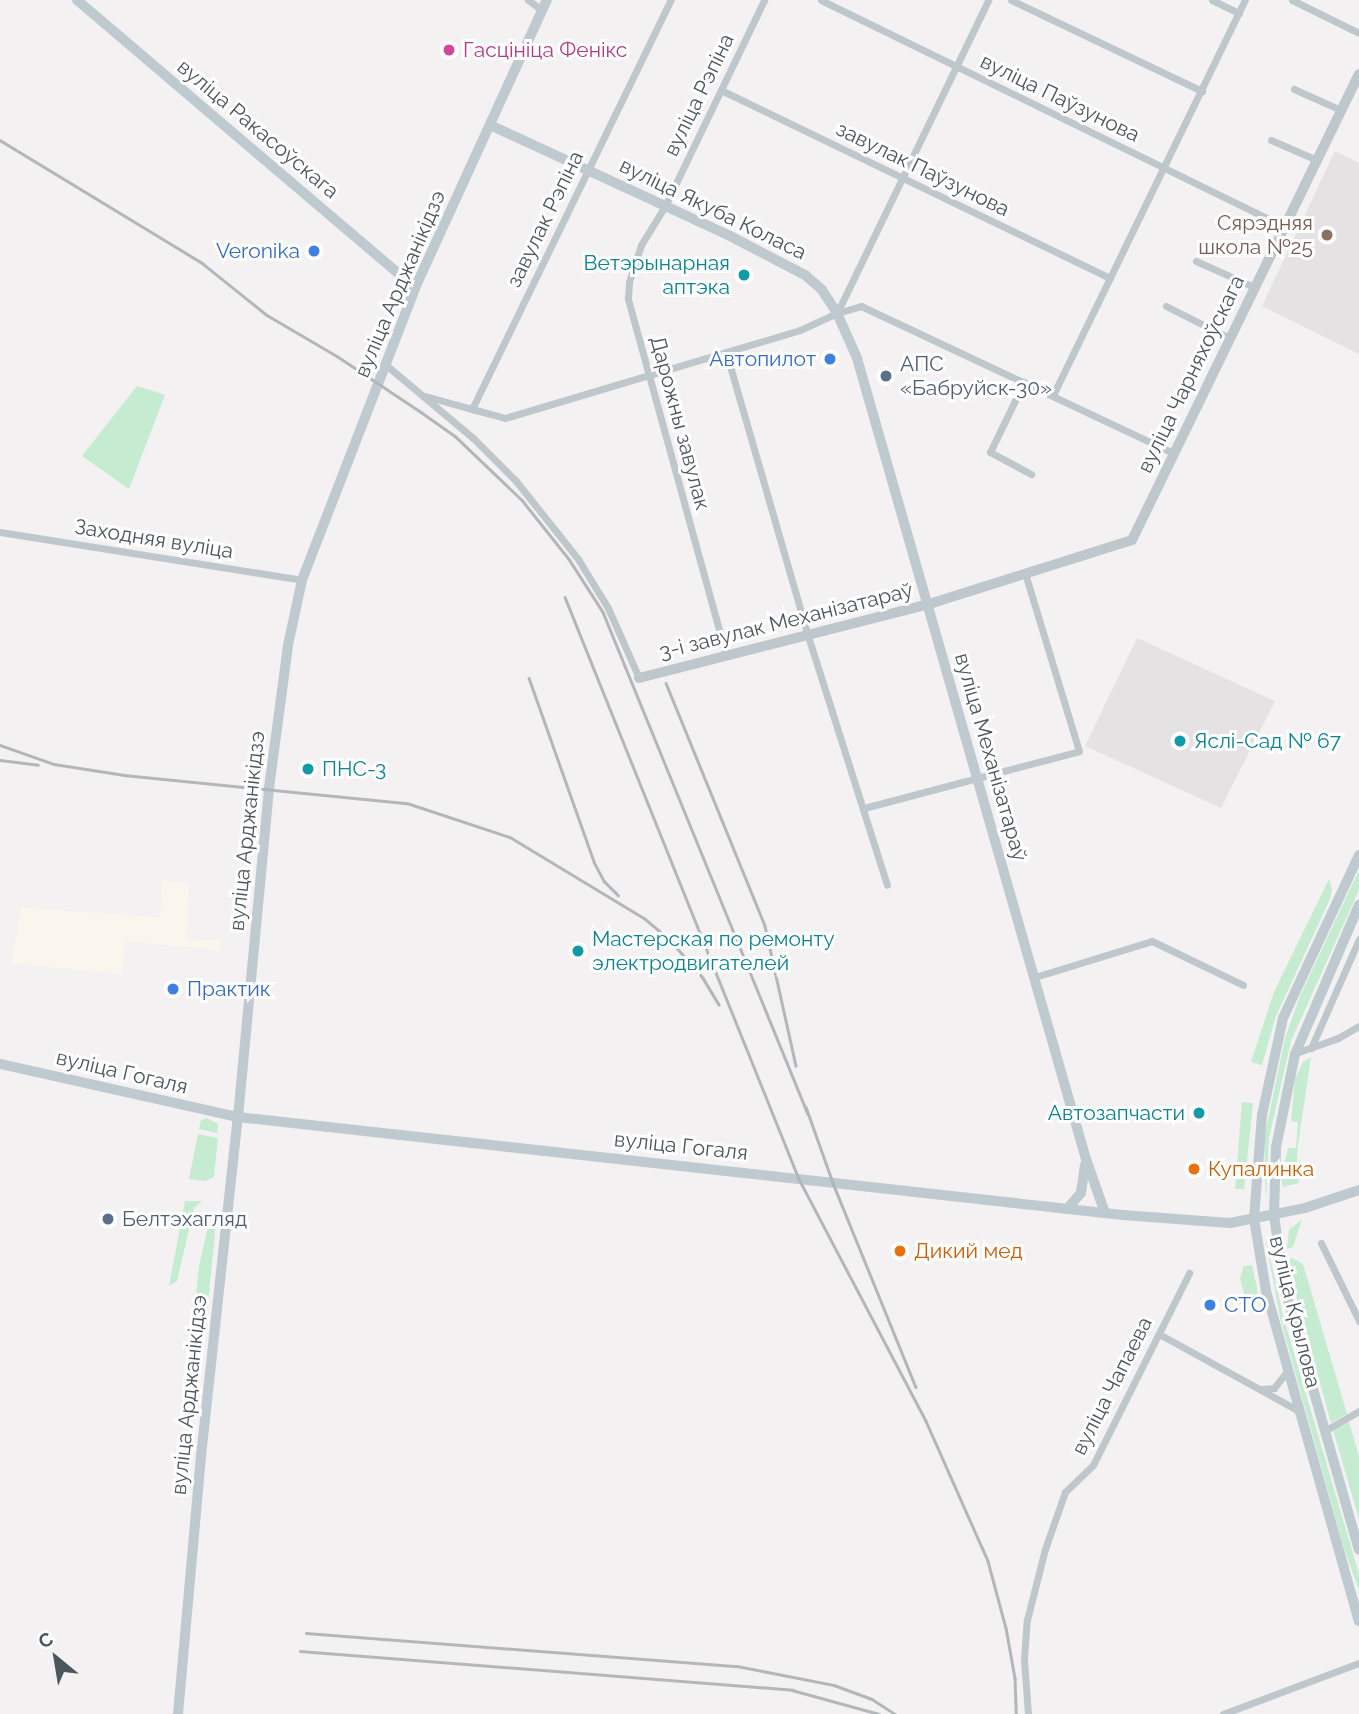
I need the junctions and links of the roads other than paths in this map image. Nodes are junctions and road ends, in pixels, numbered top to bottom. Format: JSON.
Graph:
{"nodes":[{"id":1,"x":77,"y":0,"type":"edge"},
{"id":2,"x":528,"y":0,"type":"edge"},
{"id":3,"x":671,"y":0,"type":"edge"},
{"id":4,"x":764,"y":0,"type":"edge"},
{"id":5,"x":821,"y":0,"type":"edge"},
{"id":6,"x":988,"y":0,"type":"edge"},
{"id":7,"x":1011,"y":0,"type":"edge"},
{"id":8,"x":1212,"y":0,"type":"edge"},
{"id":9,"x":1245,"y":0,"type":"edge"},
{"id":10,"x":1292,"y":0,"type":"edge"},
{"id":11,"x":544,"y":5,"type":"edge"},
{"id":12,"x":1239,"y":13,"type":"junction"},
{"id":13,"x":1359,"y":33,"type":"edge"},
{"id":14,"x":955,"y":66,"type":"junction"},
{"id":15,"x":1359,"y":74,"type":"edge"},
{"id":16,"x":1294,"y":89,"type":"dead end"},
{"id":17,"x":721,"y":90,"type":"junction"},
{"id":18,"x":1202,"y":91,"type":"junction"},
{"id":19,"x":1340,"y":110,"type":"junction"},
{"id":20,"x":490,"y":125,"type":"junction"},
{"id":21,"x":1271,"y":140,"type":"dead end"},
{"id":22,"x":1317,"y":160,"type":"junction"},
{"id":23,"x":1165,"y":167,"type":"junction"},
{"id":24,"x":589,"y":171,"type":"junction"},
{"id":25,"x":903,"y":179,"type":"junction"},
{"id":26,"x":665,"y":206,"type":"junction"},
{"id":27,"x":1285,"y":227,"type":"junction"},
{"id":28,"x":1196,"y":261,"type":"dead end"},
{"id":29,"x":1110,"y":278,"type":"junction"},
{"id":30,"x":1254,"y":287,"type":"junction"},
{"id":31,"x":415,"y":288,"type":"junction"},
{"id":32,"x":1166,"y":306,"type":"dead end"},
{"id":33,"x":837,"y":313,"type":"junction"},
{"id":34,"x":1229,"y":338,"type":"junction"},
{"id":35,"x":726,"y":352,"type":"junction"},
{"id":36,"x":386,"y":365,"type":"junction"},
{"id":37,"x":647,"y":374,"type":"junction"},
{"id":38,"x":1024,"y":382,"type":"junction"},
{"id":39,"x":1053,"y":395,"type":"junction"},
{"id":40,"x":425,"y":396,"type":"junction"},
{"id":41,"x":472,"y":409,"type":"junction"},
{"id":42,"x":1174,"y":453,"type":"junction"},
{"id":43,"x":1031,"y":474,"type":"dead end"},
{"id":44,"x":0,"y":532,"type":"edge"},
{"id":45,"x":1132,"y":540,"type":"joint"},
{"id":46,"x":1025,"y":573,"type":"junction"},
{"id":47,"x":302,"y":580,"type":"junction"},
{"id":48,"x":926,"y":605,"type":"junction"},
{"id":49,"x":808,"y":636,"type":"junction"},
{"id":50,"x":726,"y":655,"type":"junction"},
{"id":51,"x":639,"y":678,"type":"joint"},
{"id":52,"x":978,"y":778,"type":"junction"},
{"id":53,"x":864,"y":808,"type":"junction"},
{"id":54,"x":1359,"y":855,"type":"edge"},
{"id":55,"x":887,"y":885,"type":"dead end"},
{"id":56,"x":1359,"y":905,"type":"edge"},
{"id":57,"x":1359,"y":939,"type":"edge"},
{"id":58,"x":1035,"y":977,"type":"junction"},
{"id":59,"x":1244,"y":985,"type":"dead end"},
{"id":60,"x":1359,"y":1026,"type":"edge"},
{"id":61,"x":1311,"y":1048,"type":"junction"},
{"id":62,"x":1295,"y":1054,"type":"junction"},
{"id":63,"x":0,"y":1064,"type":"edge"},
{"id":64,"x":238,"y":1117,"type":"junction"},
{"id":65,"x":1086,"y":1159,"type":"junction"},
{"id":66,"x":1359,"y":1190,"type":"edge"},
{"id":67,"x":1067,"y":1209,"type":"junction"},
{"id":68,"x":1105,"y":1213,"type":"junction"},
{"id":69,"x":1274,"y":1214,"type":"junction"},
{"id":70,"x":1254,"y":1219,"type":"junction"},
{"id":71,"x":1321,"y":1243,"type":"dead end"},
{"id":72,"x":1189,"y":1273,"type":"dead end"},
{"id":73,"x":1359,"y":1321,"type":"edge"},
{"id":74,"x":1159,"y":1334,"type":"junction"},
{"id":75,"x":1288,"y":1370,"type":"junction"},
{"id":76,"x":1262,"y":1389,"type":"junction"},
{"id":77,"x":1359,"y":1412,"type":"edge"},
{"id":78,"x":1300,"y":1413,"type":"junction"},
{"id":79,"x":1326,"y":1430,"type":"junction"},
{"id":80,"x":1359,"y":1550,"type":"edge"},
{"id":81,"x":1359,"y":1621,"type":"edge"},
{"id":82,"x":1359,"y":1663,"type":"edge"},
{"id":83,"x":178,"y":1714,"type":"edge"},
{"id":84,"x":1028,"y":1714,"type":"edge"},
{"id":85,"x":1223,"y":1714,"type":"edge"}],
"edges":[{"from":1,"to":31,"type":"main road","name":"вуліца Ракасоўскага"},
{"from":2,"to":11,"type":"street"},
{"from":3,"to":24,"type":"street","name":"завулак Рэпіна"},
{"from":4,"to":17,"type":"street","name":"вуліца Рэпіна"},
{"from":5,"to":14,"type":"street","name":"вуліца Паўзунова"},
{"from":6,"to":14,"type":"street"},
{"from":7,"to":18,"type":"street"},
{"from":8,"to":12,"type":"street"},
{"from":9,"to":12,"type":"street"},
{"from":10,"to":13,"type":"street"},
{"from":11,"to":20,"type":"main road","name":"вуліца Арджанікідзэ"},
{"from":12,"to":18,"type":"street"},
{"from":14,"to":23,"type":"street","name":"вуліца Паўзунова"},
{"from":14,"to":25,"type":"street"},
{"from":15,"to":19,"type":"street","name":"вуліца Чарняхоўскага"},
{"from":16,"to":19,"type":"street"},
{"from":17,"to":25,"type":"street","name":"завулак Паўзунова"},
{"from":17,"to":26,"type":"street","name":"вуліца Рэпіна"},
{"from":18,"to":23,"type":"street"},
{"from":19,"to":22,"type":"street","name":"вуліца Чарняхоўскага"},
{"from":20,"to":24,"type":"main road","name":"вуліца Якуба Коласа"},
{"from":20,"to":31,"type":"main road","name":"вуліца Арджанікідзэ"},
{"from":21,"to":22,"type":"street"},
{"from":22,"to":27,"type":"street","name":"вуліца Чарняхоўскага"},
{"from":23,"to":27,"type":"street","name":"вуліца Паўзунова"},
{"from":23,"to":29,"type":"street"},
{"from":24,"to":26,"type":"main road","name":"вуліца Якуба Коласа"},
{"from":24,"to":41,"type":"street","name":"завулак Рэпіна"},
{"from":25,"to":29,"type":"street","name":"завулак Паўзунова"},
{"from":25,"to":33,"type":"street"},
{"from":26,"to":33,"type":"main road","name":"вуліца Якуба Коласа"},
{"from":26,"to":37,"type":"street","name":"Дарожны завулак"},
{"from":27,"to":30,"type":"street","name":"вуліца Чарняхоўскага"},
{"from":28,"to":30,"type":"street"},
{"from":29,"to":39,"type":"street"},
{"from":30,"to":34,"type":"street","name":"вуліца Чарняхоўскага"},
{"from":31,"to":36,"type":"main road","name":"вуліца Арджанікідзэ"},
{"from":32,"to":34,"type":"street"},
{"from":33,"to":35,"type":"street"},
{"from":33,"to":38,"type":"street"},
{"from":33,"to":48,"type":"main road","name":"вуліца Механізатараў"},
{"from":34,"to":42,"type":"street","name":"вуліца Чарняхоўскага"},
{"from":35,"to":37,"type":"street"},
{"from":35,"to":49,"type":"street"},
{"from":36,"to":40,"type":"street","name":"3-і завулак Механізатараў"},
{"from":36,"to":47,"type":"main road","name":"вуліца Арджанікідзэ"},
{"from":37,"to":41,"type":"street"},
{"from":37,"to":50,"type":"street","name":"Дарожны завулак"},
{"from":38,"to":39,"type":"street"},
{"from":38,"to":43,"type":"street"},
{"from":39,"to":42,"type":"street"},
{"from":40,"to":41,"type":"street"},
{"from":40,"to":51,"type":"street","name":"3-і завулак Механізатараў"},
{"from":42,"to":45,"type":"street","name":"вуліца Чарняхоўскага"},
{"from":44,"to":47,"type":"street","name":"Заходняя вуліца"},
{"from":45,"to":46,"type":"street","name":"3-і завулак Механізатараў"},
{"from":46,"to":48,"type":"street","name":"3-і завулак Механізатараў"},
{"from":46,"to":52,"type":"street"},
{"from":47,"to":64,"type":"main road","name":"вуліца Арджанікідзэ"},
{"from":48,"to":49,"type":"street","name":"3-і завулак Механізатараў"},
{"from":48,"to":52,"type":"main road","name":"вуліца Механізатараў"},
{"from":49,"to":50,"type":"street","name":"3-і завулак Механізатараў"},
{"from":49,"to":53,"type":"street"},
{"from":50,"to":51,"type":"street","name":"3-і завулак Механізатараў"},
{"from":52,"to":53,"type":"street"},
{"from":52,"to":58,"type":"main road","name":"вуліца Механізатараў"},
{"from":53,"to":55,"type":"street"},
{"from":54,"to":70,"type":"main road","name":"вуліца Крылова"},
{"from":56,"to":62,"type":"main road","name":"вуліца Крылова"},
{"from":57,"to":61,"type":"street"},
{"from":58,"to":59,"type":"street"},
{"from":58,"to":65,"type":"main road","name":"вуліца Механізатараў"},
{"from":60,"to":61,"type":"street"},
{"from":61,"to":62,"type":"street"},
{"from":62,"to":69,"type":"main road","name":"вуліца Крылова"},
{"from":63,"to":64,"type":"main road","name":"вуліца Гогаля"},
{"from":64,"to":67,"type":"main road","name":"вуліца Гогаля"},
{"from":64,"to":83,"type":"main road","name":"вуліца Арджанікідзэ"},
{"from":65,"to":67,"type":"main road"},
{"from":65,"to":68,"type":"main road","name":"вуліца Механізатараў"},
{"from":66,"to":69,"type":"main road","name":"вуліца Гогаля"},
{"from":67,"to":68,"type":"main road","name":"вуліца Гогаля"},
{"from":68,"to":70,"type":"main road","name":"вуліца Гогаля"},
{"from":69,"to":70,"type":"main road","name":"вуліца Гогаля"},
{"from":69,"to":79,"type":"main road","name":"вуліца Крылова"},
{"from":70,"to":75,"type":"main road","name":"вуліца Крылова"},
{"from":71,"to":73,"type":"street"},
{"from":72,"to":74,"type":"street","name":"вуліца Чапаева"},
{"from":74,"to":76,"type":"street"},
{"from":74,"to":84,"type":"street","name":"вуліца Чапаева"},
{"from":75,"to":76,"type":"street"},
{"from":75,"to":78,"type":"main road","name":"вуліца Крылова"},
{"from":76,"to":78,"type":"street"},
{"from":77,"to":79,"type":"street"},
{"from":78,"to":81,"type":"main road","name":"вуліца Крылова"},
{"from":79,"to":80,"type":"main road","name":"вуліца Крылова"},
{"from":82,"to":85,"type":"street"}]}
